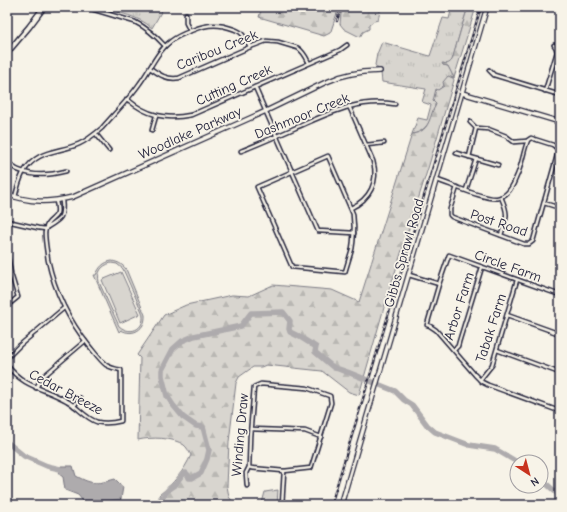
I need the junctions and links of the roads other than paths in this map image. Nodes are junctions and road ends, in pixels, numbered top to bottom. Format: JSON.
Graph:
{"nodes":[{"id":1,"x":44,"y":7,"type":"edge"},
{"id":2,"x":85,"y":7,"type":"edge"},
{"id":3,"x":487,"y":7,"type":"edge"},
{"id":4,"x":186,"y":14,"type":"dead end"},
{"id":5,"x":190,"y":31,"type":"junction"},
{"id":6,"x":347,"y":45,"type":"dead end"},
{"id":7,"x":554,"y":45,"type":"dead end"},
{"id":8,"x":165,"y":46,"type":"junction"},
{"id":9,"x":250,"y":47,"type":"junction"},
{"id":10,"x":7,"y":53,"type":"edge"},
{"id":11,"x":309,"y":63,"type":"junction"},
{"id":12,"x":150,"y":68,"type":"junction"},
{"id":13,"x":489,"y":70,"type":"dead end"},
{"id":14,"x":380,"y":71,"type":"dead end"},
{"id":15,"x":255,"y":87,"type":"junction"},
{"id":16,"x":545,"y":91,"type":"junction"},
{"id":17,"x":462,"y":93,"type":"junction"},
{"id":18,"x":560,"y":96,"type":"edge"},
{"id":19,"x":127,"y":99,"type":"junction"},
{"id":20,"x":395,"y":104,"type":"dead end"},
{"id":21,"x":349,"y":106,"type":"junction"},
{"id":22,"x":266,"y":112,"type":"junction"},
{"id":23,"x":156,"y":116,"type":"junction"},
{"id":24,"x":470,"y":122,"type":"dead end"},
{"id":25,"x":560,"y":122,"type":"edge"},
{"id":26,"x":476,"y":128,"type":"junction"},
{"id":27,"x":152,"y":130,"type":"dead end"},
{"id":28,"x":96,"y":134,"type":"junction"},
{"id":29,"x":277,"y":136,"type":"junction"},
{"id":30,"x":527,"y":141,"type":"junction"},
{"id":31,"x":384,"y":143,"type":"dead end"},
{"id":32,"x":366,"y":145,"type":"junction"},
{"id":33,"x":109,"y":150,"type":"dead end"},
{"id":34,"x":240,"y":151,"type":"dead end"},
{"id":35,"x":456,"y":152,"type":"dead end"},
{"id":36,"x":469,"y":157,"type":"junction"},
{"id":37,"x":476,"y":159,"type":"junction"},
{"id":38,"x":10,"y":164,"type":"dead end"},
{"id":39,"x":498,"y":165,"type":"dead end"},
{"id":40,"x":66,"y":171,"type":"dead end"},
{"id":41,"x":24,"y":172,"type":"junction"},
{"id":42,"x":293,"y":172,"type":"junction"},
{"id":43,"x":436,"y":180,"type":"junction"},
{"id":44,"x":457,"y":187,"type":"junction"},
{"id":45,"x":466,"y":190,"type":"junction"},
{"id":46,"x":7,"y":194,"type":"edge"},
{"id":47,"x":14,"y":197,"type":"junction"},
{"id":48,"x":501,"y":197,"type":"junction"},
{"id":49,"x":62,"y":200,"type":"junction"},
{"id":50,"x":56,"y":201,"type":"junction"},
{"id":51,"x":544,"y":203,"type":"junction"},
{"id":52,"x":351,"y":208,"type":"junction"},
{"id":53,"x":560,"y":208,"type":"edge"},
{"id":54,"x":55,"y":216,"type":"junction"},
{"id":55,"x":59,"y":220,"type":"junction"},
{"id":56,"x":8,"y":221,"type":"edge"},
{"id":57,"x":7,"y":226,"type":"edge"},
{"id":58,"x":46,"y":229,"type":"junction"},
{"id":59,"x":354,"y":233,"type":"junction"},
{"id":60,"x":501,"y":235,"type":"junction"},
{"id":61,"x":7,"y":251,"type":"edge"},
{"id":62,"x":482,"y":267,"type":"junction"},
{"id":63,"x":409,"y":275,"type":"junction"},
{"id":64,"x":517,"y":280,"type":"junction"},
{"id":65,"x":438,"y":284,"type":"junction"},
{"id":66,"x":560,"y":296,"type":"edge"},
{"id":67,"x":7,"y":306,"type":"edge"},
{"id":68,"x":64,"y":308,"type":"junction"},
{"id":69,"x":507,"y":315,"type":"junction"},
{"id":70,"x":560,"y":334,"type":"edge"},
{"id":71,"x":86,"y":341,"type":"junction"},
{"id":72,"x":454,"y":350,"type":"junction"},
{"id":73,"x":496,"y":350,"type":"junction"},
{"id":74,"x":7,"y":358,"type":"edge"},
{"id":75,"x":7,"y":365,"type":"edge"},
{"id":76,"x":560,"y":373,"type":"edge"},
{"id":77,"x":480,"y":380,"type":"junction"},
{"id":78,"x":36,"y":388,"type":"junction"},
{"id":79,"x":80,"y":398,"type":"dead end"},
{"id":80,"x":74,"y":406,"type":"junction"},
{"id":81,"x":560,"y":410,"type":"edge"},
{"id":82,"x":251,"y":430,"type":"junction"},
{"id":83,"x":321,"y":437,"type":"junction"},
{"id":84,"x":249,"y":467,"type":"junction"},
{"id":85,"x":284,"y":470,"type":"junction"},
{"id":86,"x":246,"y":486,"type":"dead end"},
{"id":87,"x":282,"y":505,"type":"edge"},
{"id":88,"x":341,"y":505,"type":"edge"}],
"edges":[{"from":1,"to":10,"type":"main road"},
{"from":2,"to":8,"type":"street"},
{"from":3,"to":17,"type":"main road","name":"Gibbs Sprawl Road"},
{"from":4,"to":5,"type":"street"},
{"from":5,"to":8,"type":"street"},
{"from":5,"to":9,"type":"street"},
{"from":6,"to":11,"type":"street","name":"Cutting Creek"},
{"from":7,"to":16,"type":"street"},
{"from":8,"to":12,"type":"street"},
{"from":9,"to":11,"type":"street","name":"Caribou Creek"},
{"from":9,"to":12,"type":"street","name":"Caribou Creek"},
{"from":11,"to":15,"type":"street","name":"Cutting Creek"},
{"from":12,"to":19,"type":"street"},
{"from":13,"to":16,"type":"street"},
{"from":14,"to":22,"type":"main road","name":"Woodlake Parkway"},
{"from":15,"to":22,"type":"street"},
{"from":15,"to":23,"type":"street","name":"Cutting Creek"},
{"from":16,"to":18,"type":"street"},
{"from":17,"to":25,"type":"main road"},
{"from":17,"to":43,"type":"main road","name":"Gibbs Sprawl Road"},
{"from":19,"to":23,"type":"street","name":"Cutting Creek"},
{"from":19,"to":28,"type":"street"},
{"from":20,"to":21,"type":"street","name":"Dashmoor Creek"},
{"from":21,"to":29,"type":"street","name":"Dashmoor Creek"},
{"from":21,"to":32,"type":"street"},
{"from":22,"to":29,"type":"street"},
{"from":22,"to":49,"type":"main road","name":"Woodlake Parkway"},
{"from":23,"to":27,"type":"street"},
{"from":24,"to":26,"type":"street"},
{"from":26,"to":30,"type":"street"},
{"from":26,"to":36,"type":"street"},
{"from":28,"to":33,"type":"street"},
{"from":28,"to":41,"type":"street"},
{"from":29,"to":34,"type":"street","name":"Dashmoor Creek"},
{"from":29,"to":42,"type":"street"},
{"from":30,"to":48,"type":"street"},
{"from":30,"to":51,"type":"street"},
{"from":31,"to":32,"type":"street"},
{"from":32,"to":52,"type":"street"},
{"from":35,"to":36,"type":"street"},
{"from":36,"to":37,"type":"street"},
{"from":37,"to":39,"type":"street"},
{"from":37,"to":45,"type":"street"},
{"from":38,"to":41,"type":"street"},
{"from":40,"to":41,"type":"street"},
{"from":41,"to":47,"type":"street"},
{"from":42,"to":52,"type":"street"},
{"from":42,"to":59,"type":"street"},
{"from":42,"to":59,"type":"street"},
{"from":43,"to":44,"type":"street"},
{"from":43,"to":63,"type":"main road","name":"Gibbs Sprawl Road"},
{"from":44,"to":45,"type":"street"},
{"from":44,"to":60,"type":"street","name":"Post Road"},
{"from":45,"to":48,"type":"street"},
{"from":46,"to":47,"type":"main road","name":"Woodlake Parkway"},
{"from":47,"to":50,"type":"main road","name":"Woodlake Parkway"},
{"from":48,"to":60,"type":"street"},
{"from":49,"to":50,"type":"main road","name":"Woodlake Parkway"},
{"from":49,"to":55,"type":"street"},
{"from":50,"to":54,"type":"street"},
{"from":51,"to":53,"type":"street"},
{"from":51,"to":60,"type":"street","name":"Post Road"},
{"from":52,"to":59,"type":"street"},
{"from":54,"to":55,"type":"street"},
{"from":54,"to":58,"type":"street"},
{"from":55,"to":58,"type":"street"},
{"from":56,"to":57,"type":"street"},
{"from":56,"to":58,"type":"street"},
{"from":58,"to":68,"type":"street"},
{"from":61,"to":67,"type":"street"},
{"from":62,"to":64,"type":"street","name":"Circle Farm"},
{"from":62,"to":65,"type":"street","name":"Circle Farm"},
{"from":62,"to":72,"type":"street","name":"Arbor Farm"},
{"from":63,"to":65,"type":"street"},
{"from":63,"to":88,"type":"main road","name":"Gibbs Sprawl Road"},
{"from":64,"to":66,"type":"street","name":"Circle Farm"},
{"from":64,"to":69,"type":"street","name":"Tabak Farm"},
{"from":65,"to":72,"type":"street"},
{"from":68,"to":71,"type":"street"},
{"from":68,"to":74,"type":"street"},
{"from":69,"to":70,"type":"street"},
{"from":69,"to":73,"type":"street","name":"Tabak Farm"},
{"from":71,"to":78,"type":"street"},
{"from":71,"to":80,"type":"street","name":"Cedar Breeze"},
{"from":72,"to":77,"type":"street"},
{"from":73,"to":76,"type":"street"},
{"from":73,"to":77,"type":"street","name":"Tabak Farm"},
{"from":75,"to":78,"type":"street","name":"Cedar Breeze"},
{"from":77,"to":81,"type":"street"},
{"from":78,"to":80,"type":"street","name":"Cedar Breeze"},
{"from":79,"to":80,"type":"street"},
{"from":82,"to":83,"type":"street"},
{"from":82,"to":83,"type":"street","name":"Winding Draw"},
{"from":82,"to":84,"type":"street","name":"Winding Draw"},
{"from":83,"to":85,"type":"street"},
{"from":84,"to":85,"type":"street"},
{"from":84,"to":86,"type":"street","name":"Winding Draw"},
{"from":85,"to":87,"type":"street"}]}
